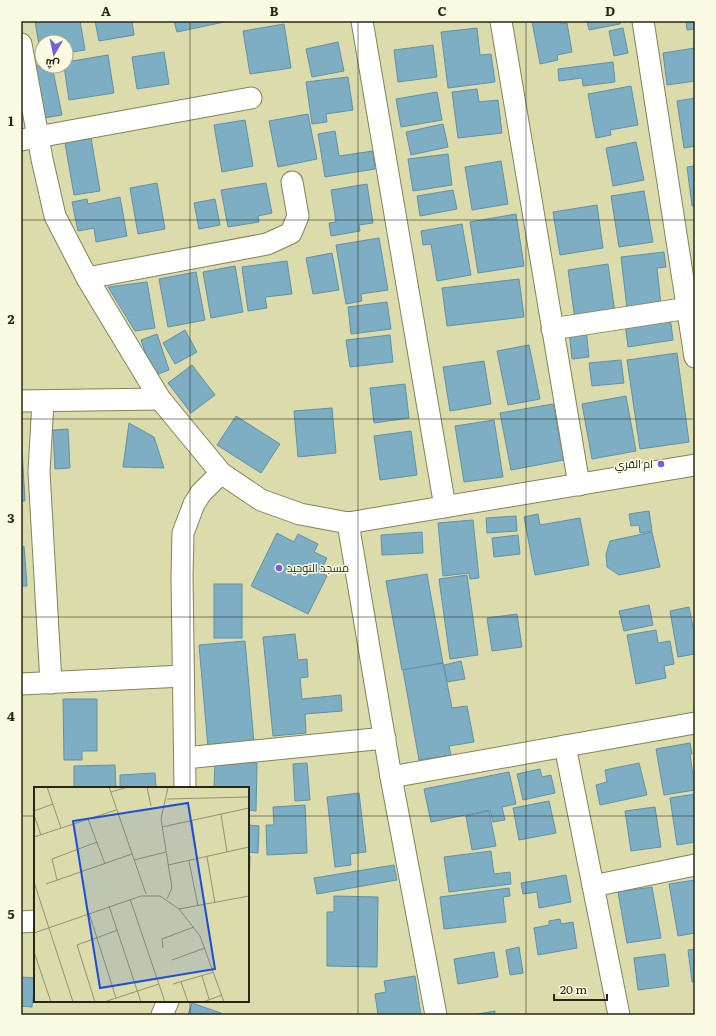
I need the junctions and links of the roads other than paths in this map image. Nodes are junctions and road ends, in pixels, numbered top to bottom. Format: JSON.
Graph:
{"nodes":[{"id":1,"x":362,"y":21,"type":"edge"},
{"id":2,"x":501,"y":21,"type":"edge"},
{"id":3,"x":643,"y":21,"type":"edge"},
{"id":4,"x":21,"y":44,"type":"edge"},
{"id":5,"x":251,"y":98,"type":"dead end"},
{"id":6,"x":30,"y":139,"type":"edge"},
{"id":7,"x":292,"y":182,"type":"dead end"},
{"id":8,"x":87,"y":278,"type":"junction"},
{"id":9,"x":692,"y":308,"type":"edge"},
{"id":10,"x":552,"y":329,"type":"junction"},
{"id":11,"x":695,"y":356,"type":"edge"},
{"id":12,"x":160,"y":399,"type":"junction"},
{"id":13,"x":21,"y":401,"type":"edge"},
{"id":14,"x":43,"y":401,"type":"junction"},
{"id":15,"x":695,"y":465,"type":"edge"},
{"id":16,"x":221,"y":473,"type":"junction"},
{"id":17,"x":579,"y":486,"type":"junction"},
{"id":18,"x":445,"y":508,"type":"junction"},
{"id":19,"x":348,"y":523,"type":"junction"},
{"id":20,"x":184,"y":676,"type":"junction"},
{"id":21,"x":51,"y":683,"type":"junction"},
{"id":22,"x":21,"y":684,"type":"edge"},
{"id":23,"x":695,"y":723,"type":"edge"},
{"id":24,"x":385,"y":738,"type":"junction"},
{"id":25,"x":565,"y":746,"type":"junction"},
{"id":26,"x":185,"y":758,"type":"junction"},
{"id":27,"x":391,"y":777,"type":"junction"},
{"id":28,"x":185,"y":787,"type":"edge"},
{"id":29,"x":695,"y":865,"type":"edge"},
{"id":30,"x":593,"y":886,"type":"junction"},
{"id":31,"x":34,"y":921,"type":"edge"},
{"id":32,"x":21,"y":922,"type":"edge"},
{"id":33,"x":154,"y":1002,"type":"edge"},
{"id":34,"x":168,"y":1002,"type":"edge"},
{"id":35,"x":149,"y":1015,"type":"edge"},
{"id":36,"x":162,"y":1015,"type":"edge"},
{"id":37,"x":436,"y":1015,"type":"edge"},
{"id":38,"x":619,"y":1015,"type":"edge"}],
"edges":[{"from":1,"to":18,"type":"street"},
{"from":2,"to":10,"type":"street"},
{"from":3,"to":9,"type":"street"},
{"from":4,"to":6,"type":"street"},
{"from":5,"to":6,"type":"street"},
{"from":6,"to":8,"type":"street"},
{"from":7,"to":8,"type":"street"},
{"from":8,"to":12,"type":"street"},
{"from":9,"to":10,"type":"street"},
{"from":9,"to":11,"type":"street"},
{"from":10,"to":17,"type":"street"},
{"from":12,"to":14,"type":"street"},
{"from":12,"to":16,"type":"street"},
{"from":13,"to":14,"type":"street"},
{"from":14,"to":21,"type":"street"},
{"from":15,"to":17,"type":"street"},
{"from":16,"to":19,"type":"street"},
{"from":16,"to":20,"type":"street"},
{"from":17,"to":18,"type":"street"},
{"from":18,"to":19,"type":"street"},
{"from":19,"to":24,"type":"street"},
{"from":20,"to":21,"type":"street"},
{"from":20,"to":26,"type":"street"},
{"from":21,"to":22,"type":"street"},
{"from":23,"to":25,"type":"street"},
{"from":24,"to":26,"type":"street"},
{"from":24,"to":27,"type":"street"},
{"from":25,"to":27,"type":"street"},
{"from":25,"to":30,"type":"street"},
{"from":26,"to":28,"type":"street"},
{"from":27,"to":37,"type":"street"},
{"from":29,"to":30,"type":"street"},
{"from":30,"to":38,"type":"street"},
{"from":31,"to":32,"type":"street"},
{"from":33,"to":35,"type":"street"},
{"from":34,"to":36,"type":"street"}]}
